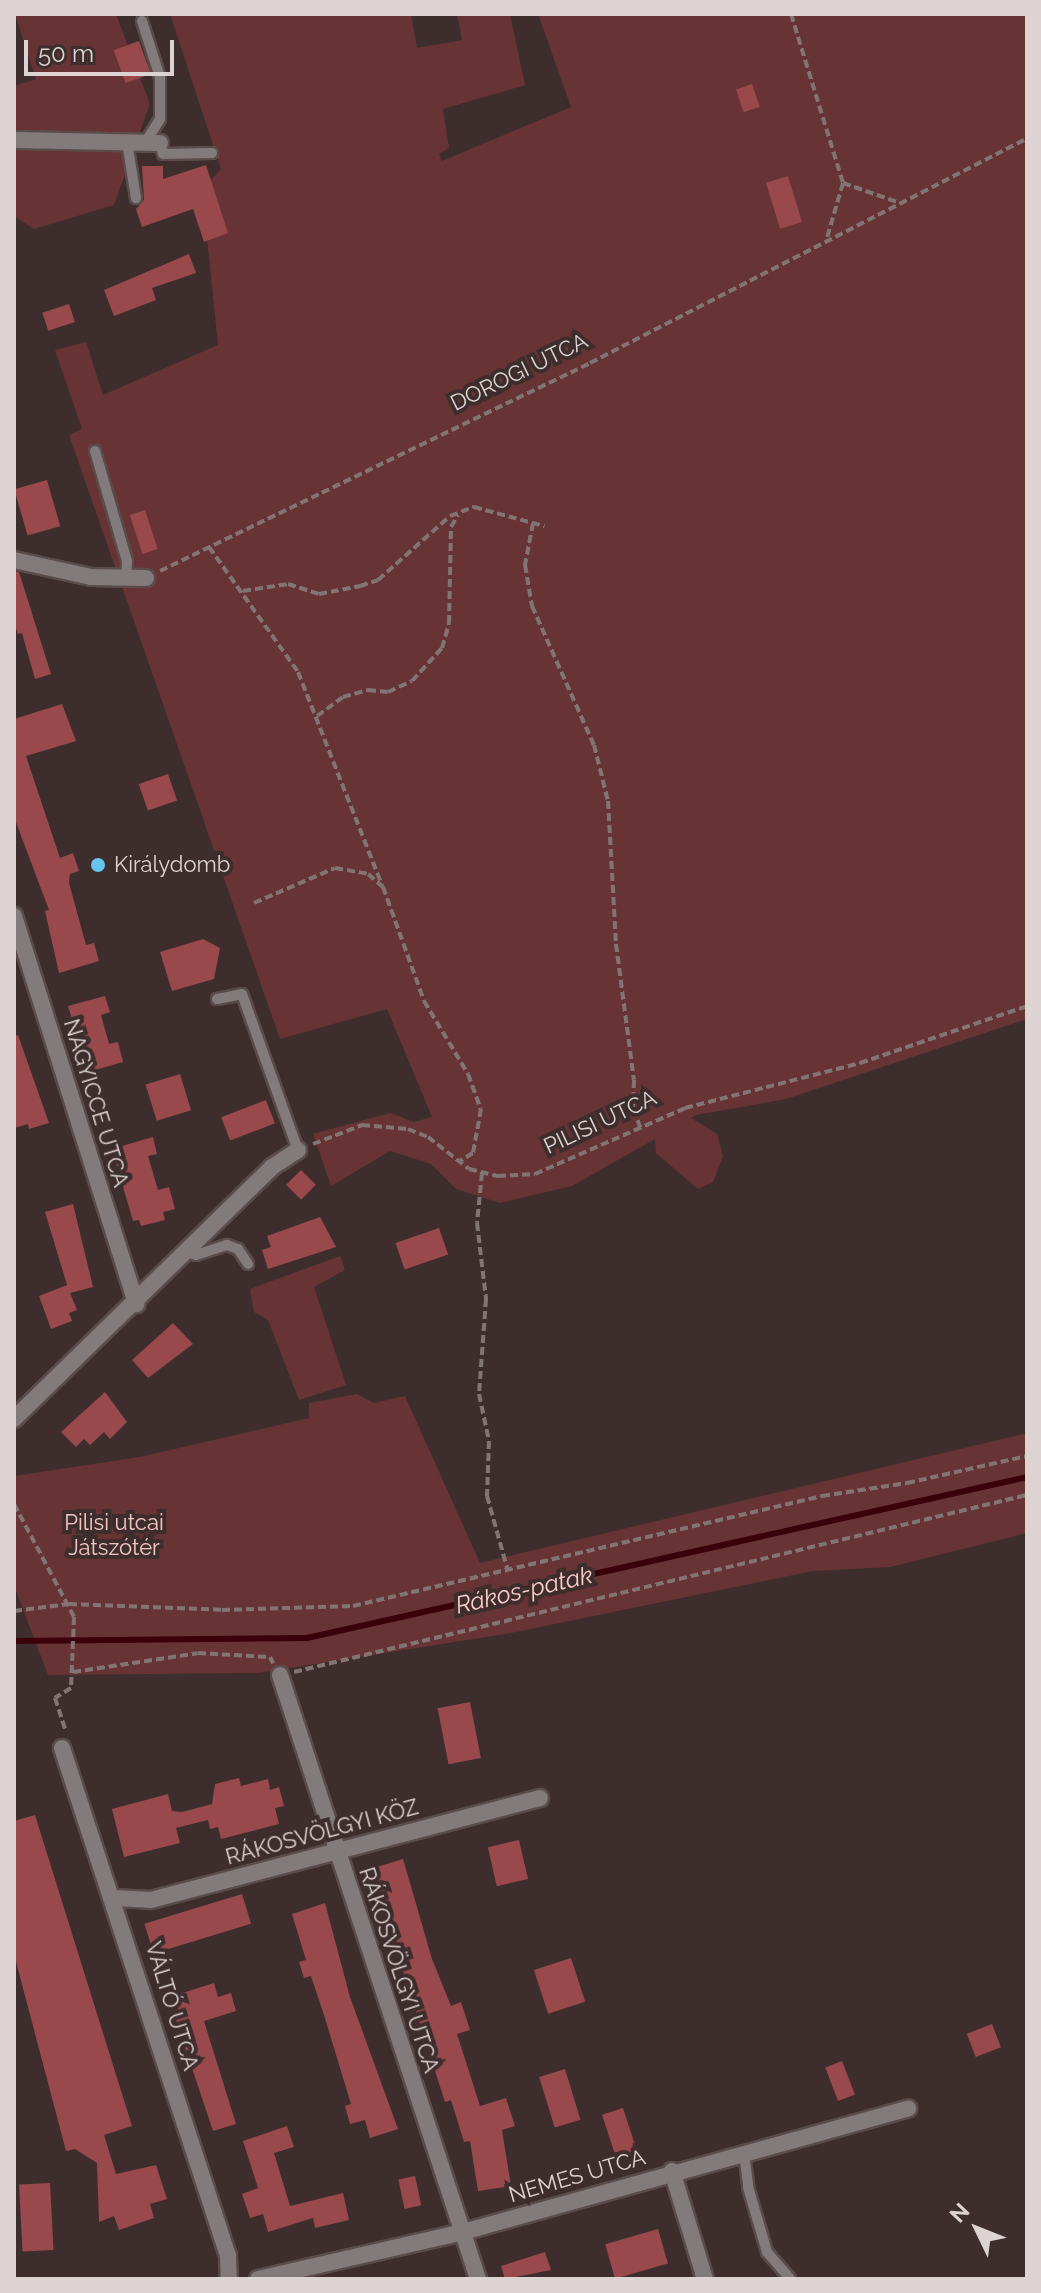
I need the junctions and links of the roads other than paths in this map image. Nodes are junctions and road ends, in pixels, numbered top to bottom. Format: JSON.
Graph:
{"nodes":[{"id":1,"x":142,"y":21,"type":"dead end"},
{"id":2,"x":14,"y":140,"type":"edge"},
{"id":3,"x":127,"y":142,"type":"junction"},
{"id":4,"x":153,"y":143,"type":"junction"},
{"id":5,"x":212,"y":153,"type":"dead end"},
{"id":6,"x":136,"y":198,"type":"dead end"},
{"id":7,"x":95,"y":451,"type":"dead end"},
{"id":8,"x":14,"y":560,"type":"edge"},
{"id":9,"x":146,"y":578,"type":"road end"},
{"id":10,"x":126,"y":579,"type":"junction"},
{"id":11,"x":14,"y":916,"type":"edge"},
{"id":12,"x":217,"y":999,"type":"dead end"},
{"id":13,"x":298,"y":1150,"type":"joint"},
{"id":14,"x":187,"y":1252,"type":"junction"},
{"id":15,"x":248,"y":1264,"type":"dead end"},
{"id":16,"x":136,"y":1304,"type":"junction"},
{"id":17,"x":14,"y":1419,"type":"edge"},
{"id":18,"x":280,"y":1675,"type":"road end"},
{"id":19,"x":62,"y":1748,"type":"road end"},
{"id":20,"x":540,"y":1798,"type":"dead end"},
{"id":21,"x":336,"y":1852,"type":"junction"},
{"id":22,"x":115,"y":1898,"type":"junction"},
{"id":23,"x":908,"y":2109,"type":"dead end"},
{"id":24,"x":744,"y":2152,"type":"junction"},
{"id":25,"x":672,"y":2171,"type":"junction"},
{"id":26,"x":463,"y":2232,"type":"junction"},
{"id":27,"x":790,"y":2278,"type":"edge"},
{"id":28,"x":229,"y":2279,"type":"edge"},
{"id":29,"x":258,"y":2279,"type":"edge"},
{"id":30,"x":478,"y":2279,"type":"edge"},
{"id":31,"x":705,"y":2279,"type":"edge"}],
"edges":[{"from":1,"to":4,"type":"lane"},
{"from":2,"to":3,"type":"street"},
{"from":3,"to":4,"type":"street"},
{"from":3,"to":6,"type":"lane"},
{"from":4,"to":5,"type":"lane"},
{"from":7,"to":10,"type":"lane"},
{"from":8,"to":10,"type":"street"},
{"from":9,"to":10,"type":"street"},
{"from":11,"to":16,"type":"street","name":"NAGYICCE UTCA"},
{"from":12,"to":13,"type":"lane"},
{"from":13,"to":14,"type":"street"},
{"from":14,"to":15,"type":"lane"},
{"from":14,"to":16,"type":"street"},
{"from":16,"to":17,"type":"street"},
{"from":18,"to":21,"type":"street","name":"RÁKOSVÖLGYI UTCA"},
{"from":19,"to":22,"type":"street","name":"VÁLTÓ UTCA"},
{"from":20,"to":21,"type":"street","name":"RÁKOSVÖLGYI KÖZ"},
{"from":21,"to":22,"type":"street","name":"RÁKOSVÖLGYI KÖZ"},
{"from":21,"to":26,"type":"street","name":"RÁKOSVÖLGYI UTCA"},
{"from":22,"to":28,"type":"street","name":"VÁLTÓ UTCA"},
{"from":23,"to":24,"type":"street","name":"NEMES UTCA"},
{"from":24,"to":25,"type":"street","name":"NEMES UTCA"},
{"from":24,"to":27,"type":"lane"},
{"from":25,"to":26,"type":"street","name":"NEMES UTCA"},
{"from":25,"to":31,"type":"street"},
{"from":26,"to":29,"type":"street","name":"NEMES UTCA"},
{"from":26,"to":30,"type":"street","name":"RÁKOSVÖLGYI UTCA"}]}
